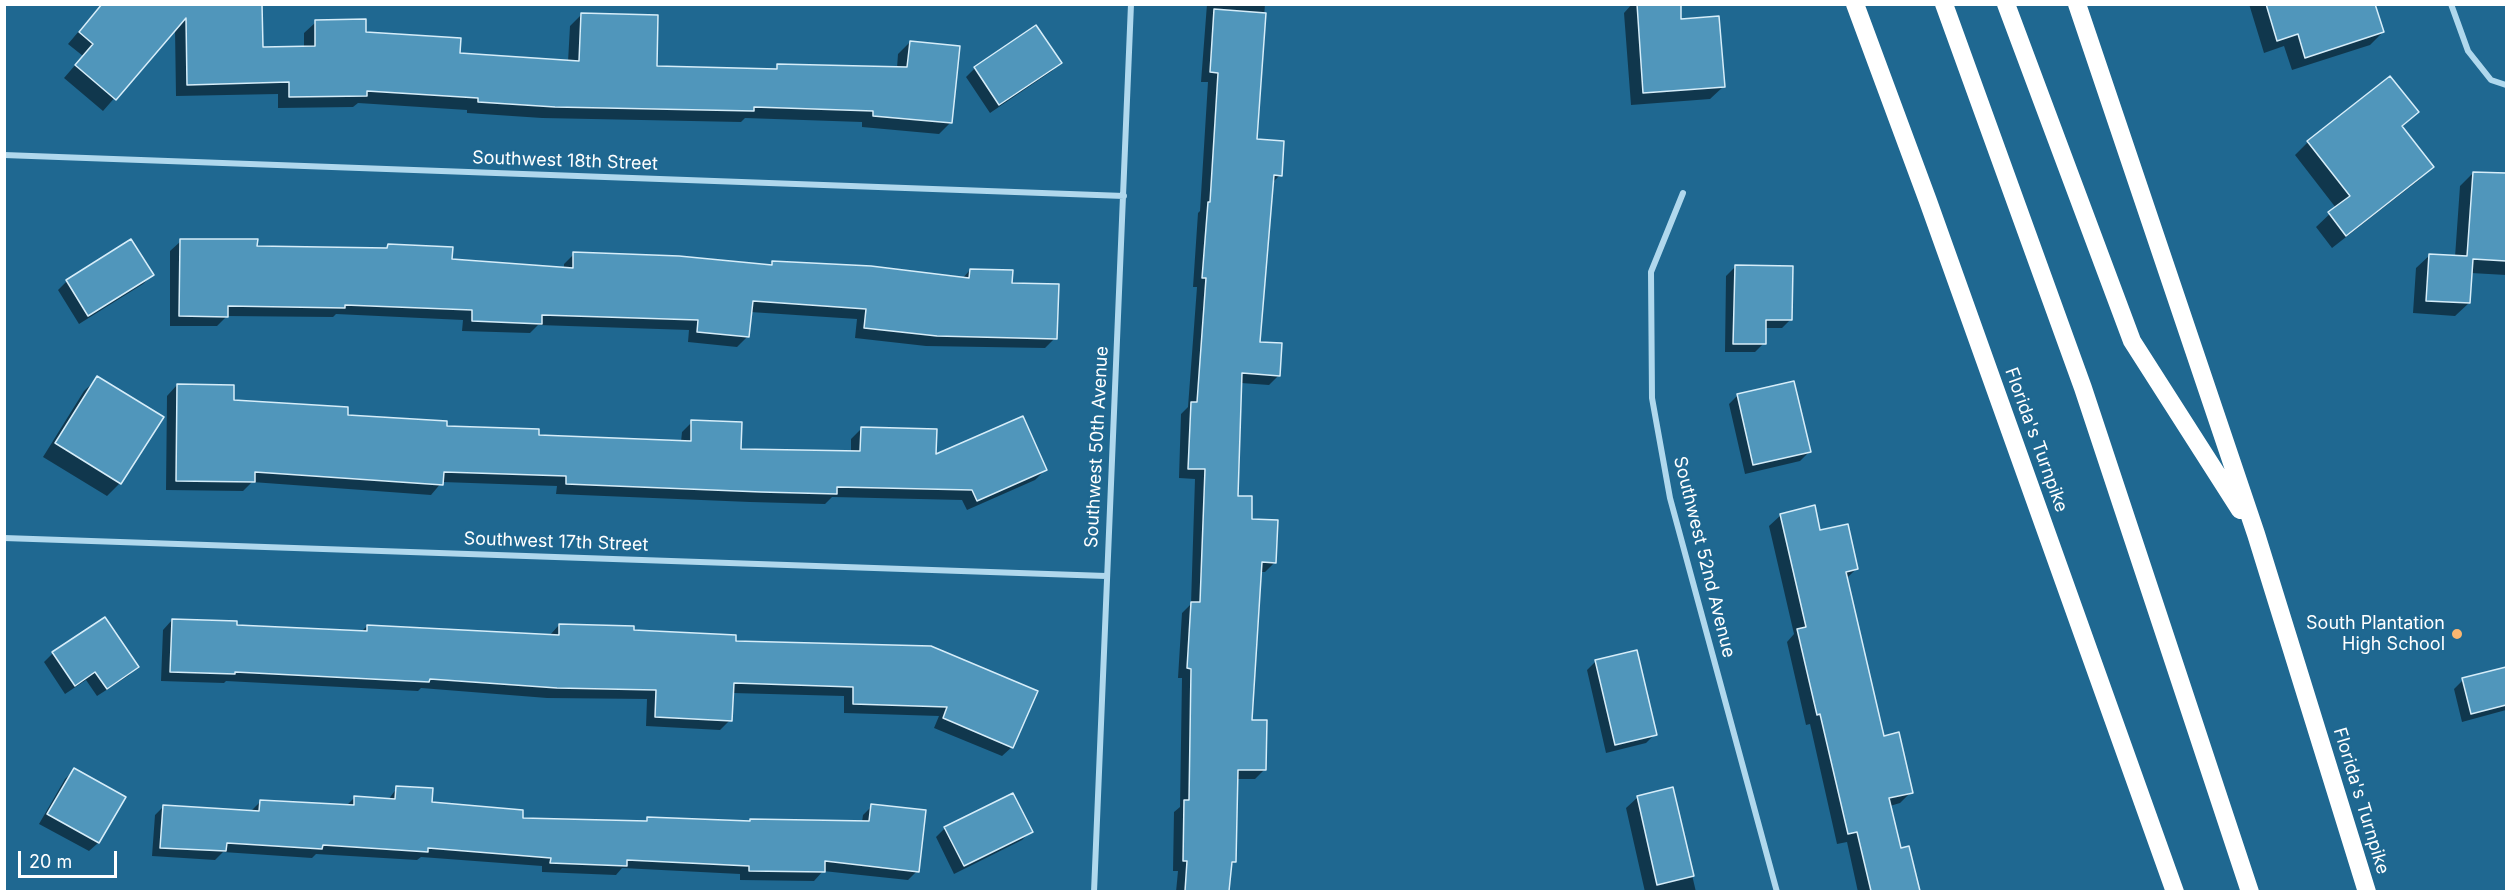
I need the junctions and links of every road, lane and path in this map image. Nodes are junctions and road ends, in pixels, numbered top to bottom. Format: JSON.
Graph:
{"nodes":[{"id":1,"x":1131,"y":4,"type":"edge"},
{"id":2,"x":1855,"y":4,"type":"edge"},
{"id":3,"x":1944,"y":4,"type":"edge"},
{"id":4,"x":2006,"y":4,"type":"edge"},
{"id":5,"x":2077,"y":4,"type":"edge"},
{"id":6,"x":2451,"y":4,"type":"edge"},
{"id":7,"x":2506,"y":85,"type":"edge"},
{"id":8,"x":4,"y":155,"type":"edge"},
{"id":9,"x":1683,"y":193,"type":"dead end"},
{"id":10,"x":1124,"y":196,"type":"junction"},
{"id":11,"x":2256,"y":534,"type":"junction"},
{"id":12,"x":4,"y":538,"type":"edge"},
{"id":13,"x":1106,"y":576,"type":"junction"},
{"id":14,"x":1094,"y":891,"type":"edge"},
{"id":15,"x":1777,"y":891,"type":"edge"},
{"id":16,"x":2175,"y":891,"type":"edge"},
{"id":17,"x":2250,"y":891,"type":"edge"},
{"id":18,"x":2367,"y":891,"type":"edge"}],
"edges":[{"from":1,"to":10,"type":"street","name":"Southwest 50th Avenue"},
{"from":2,"to":16,"type":"highway","name":"Florida's Turnpike"},
{"from":3,"to":17,"type":"highway"},
{"from":4,"to":11,"type":"highway"},
{"from":5,"to":11,"type":"highway","name":"Florida's Turnpike"},
{"from":6,"to":7,"type":"street"},
{"from":8,"to":10,"type":"street","name":"Southwest 18th Street"},
{"from":9,"to":15,"type":"street","name":"Southwest 52nd Avenue"},
{"from":10,"to":13,"type":"street","name":"Southwest 50th Avenue"},
{"from":11,"to":18,"type":"highway","name":"Florida's Turnpike"},
{"from":12,"to":13,"type":"street","name":"Southwest 17th Street"},
{"from":13,"to":14,"type":"street","name":"Southwest 50th Avenue"}]}
